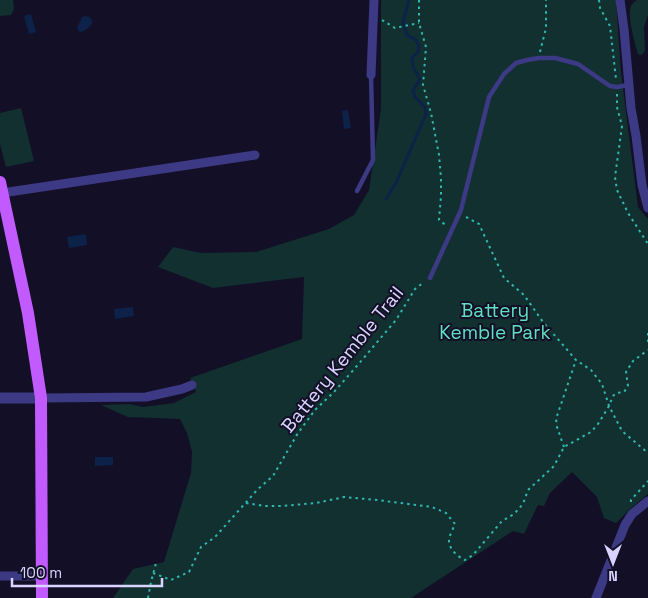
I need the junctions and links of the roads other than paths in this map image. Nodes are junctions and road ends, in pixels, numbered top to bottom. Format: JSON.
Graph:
{"nodes":[{"id":1,"x":374,"y":0,"type":"edge"},
{"id":2,"x":620,"y":0,"type":"edge"},
{"id":3,"x":371,"y":76,"type":"joint"},
{"id":4,"x":629,"y":85,"type":"junction"},
{"id":5,"x":254,"y":155,"type":"dead end"},
{"id":6,"x":1,"y":188,"type":"edge"},
{"id":7,"x":357,"y":191,"type":"dead end"},
{"id":8,"x":648,"y":208,"type":"edge"},
{"id":9,"x":430,"y":278,"type":"road end"},
{"id":10,"x":192,"y":385,"type":"dead end"},
{"id":11,"x":0,"y":398,"type":"edge"},
{"id":12,"x":41,"y":398,"type":"junction"},
{"id":13,"x":648,"y":501,"type":"edge"},
{"id":14,"x":0,"y":576,"type":"edge"},
{"id":15,"x":42,"y":576,"type":"junction"},
{"id":16,"x":42,"y":598,"type":"edge"},
{"id":17,"x":596,"y":598,"type":"edge"}],
"edges":[{"from":1,"to":3,"type":"street"},
{"from":2,"to":4,"type":"street"},
{"from":3,"to":7,"type":"lane"},
{"from":4,"to":8,"type":"street"},
{"from":4,"to":9,"type":"lane"},
{"from":5,"to":6,"type":"street"},
{"from":6,"to":12,"type":"main road"},
{"from":10,"to":12,"type":"street"},
{"from":11,"to":12,"type":"street"},
{"from":12,"to":15,"type":"main road"},
{"from":13,"to":17,"type":"street"},
{"from":14,"to":15,"type":"street"},
{"from":15,"to":16,"type":"main road"}]}
